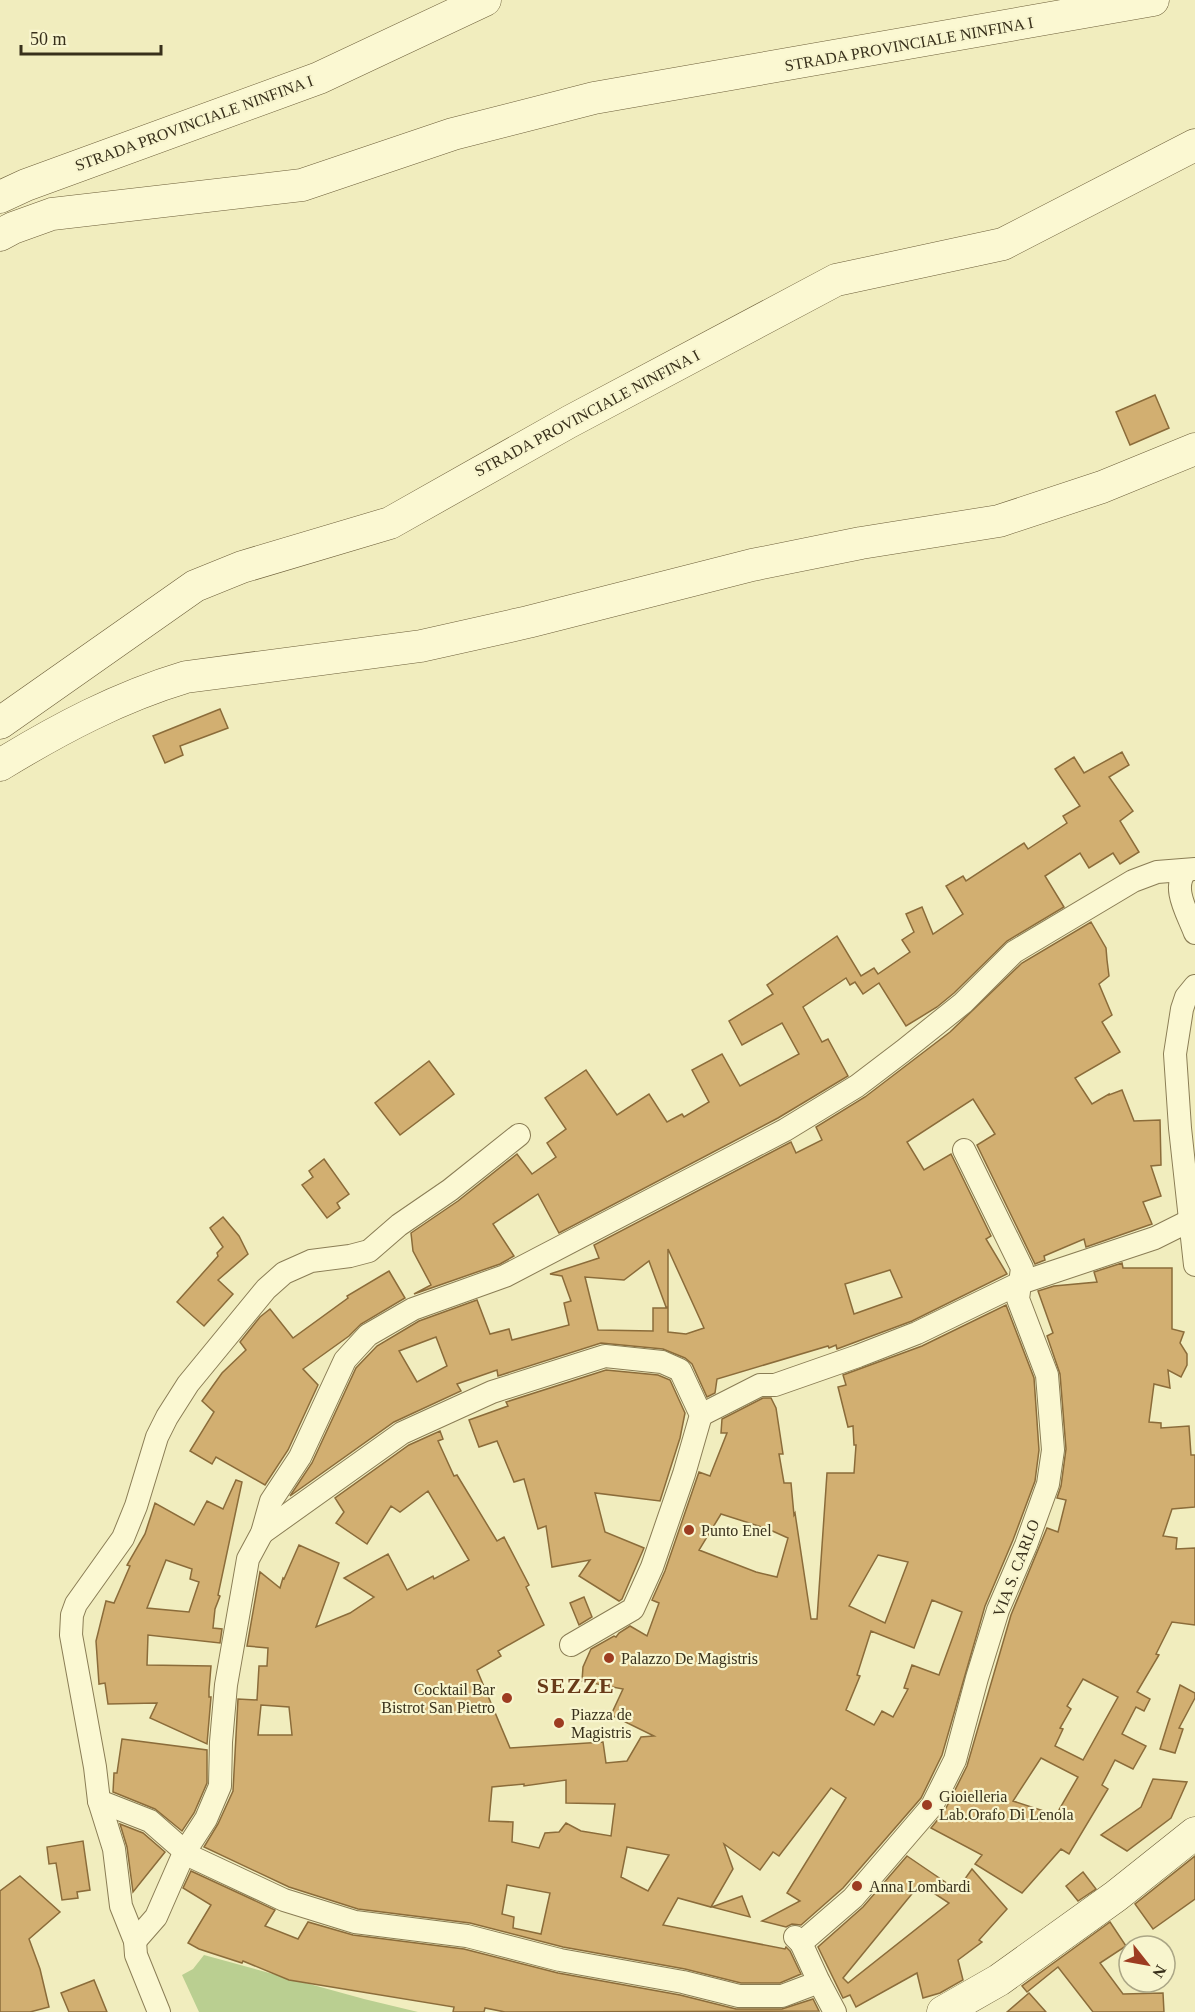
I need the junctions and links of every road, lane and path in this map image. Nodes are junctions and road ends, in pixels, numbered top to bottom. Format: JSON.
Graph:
{"nodes":[{"id":1,"x":485,"y":0,"type":"edge"},
{"id":2,"x":1154,"y":0,"type":"edge"},
{"id":3,"x":1195,"y":145,"type":"edge"},
{"id":4,"x":0,"y":197,"type":"edge"},
{"id":5,"x":0,"y":235,"type":"edge"},
{"id":6,"x":1195,"y":449,"type":"edge"},
{"id":7,"x":0,"y":723,"type":"edge"},
{"id":8,"x":0,"y":765,"type":"edge"},
{"id":9,"x":1191,"y":870,"type":"edge"},
{"id":10,"x":1195,"y":933,"type":"edge"},
{"id":11,"x":1195,"y":986,"type":"edge"},
{"id":12,"x":519,"y":1135,"type":"dead end"},
{"id":13,"x":964,"y":1150,"type":"dead end"},
{"id":14,"x":1191,"y":1220,"type":"junction"},
{"id":15,"x":1195,"y":1265,"type":"edge"},
{"id":16,"x":1020,"y":1283,"type":"junction"},
{"id":17,"x":701,"y":1415,"type":"junction"},
{"id":18,"x":262,"y":1533,"type":"junction"},
{"id":19,"x":572,"y":1645,"type":"dead end"},
{"id":20,"x":99,"y":1801,"type":"junction"},
{"id":21,"x":1195,"y":1833,"type":"edge"},
{"id":22,"x":184,"y":1853,"type":"junction"},
{"id":23,"x":135,"y":1941,"type":"junction"},
{"id":24,"x":819,"y":1982,"type":"junction"},
{"id":25,"x":159,"y":2012,"type":"edge"},
{"id":26,"x":836,"y":2012,"type":"edge"},
{"id":27,"x":943,"y":2012,"type":"edge"}],
"edges":[{"from":1,"to":4,"type":"street","name":"STRADA PROVINCIALE NINFINA I"},
{"from":2,"to":5,"type":"street","name":"STRADA PROVINCIALE NINFINA I"},
{"from":3,"to":7,"type":"street","name":"STRADA PROVINCIALE NINFINA I"},
{"from":6,"to":8,"type":"street"},
{"from":9,"to":10,"type":"street"},
{"from":9,"to":18,"type":"street"},
{"from":11,"to":14,"type":"street"},
{"from":12,"to":20,"type":"street"},
{"from":13,"to":16,"type":"street","name":"VIA S. CARLO"},
{"from":14,"to":15,"type":"street"},
{"from":14,"to":16,"type":"street"},
{"from":16,"to":17,"type":"street"},
{"from":16,"to":24,"type":"street","name":"VIA S. CARLO"},
{"from":17,"to":18,"type":"street"},
{"from":17,"to":19,"type":"street"},
{"from":18,"to":22,"type":"street"},
{"from":20,"to":22,"type":"street"},
{"from":20,"to":23,"type":"street"},
{"from":21,"to":27,"type":"street"},
{"from":22,"to":23,"type":"street"},
{"from":22,"to":24,"type":"street"},
{"from":23,"to":25,"type":"street"},
{"from":24,"to":26,"type":"street"}]}
